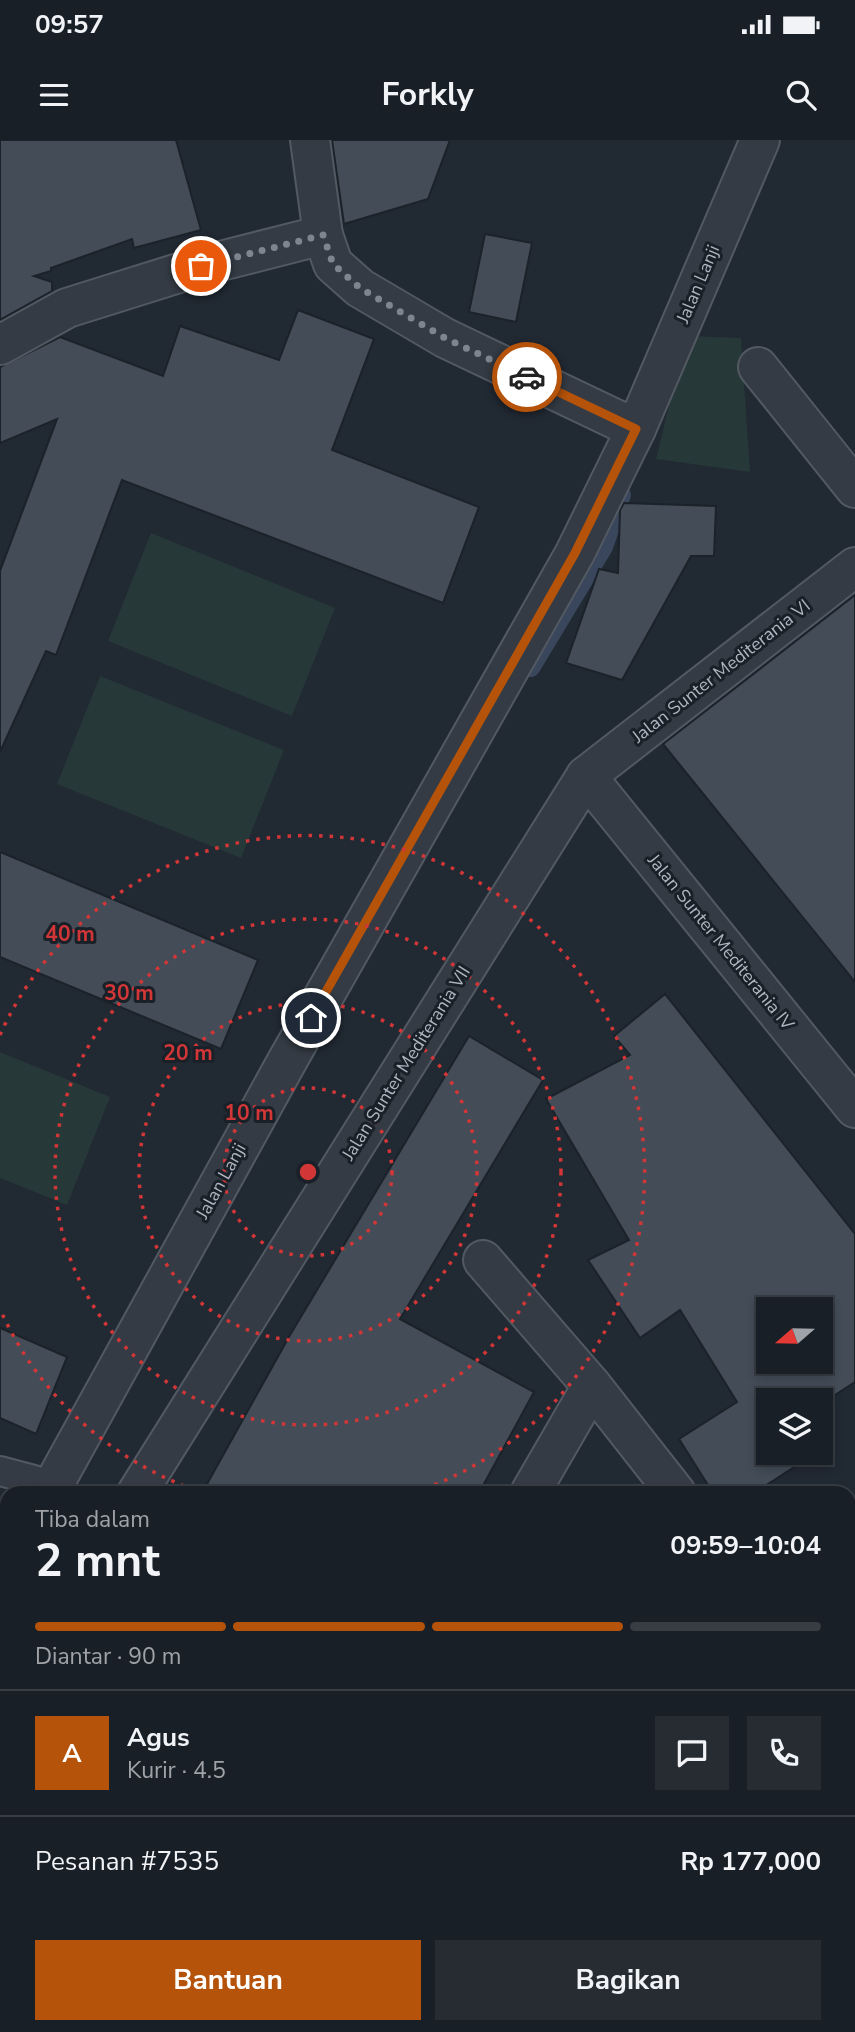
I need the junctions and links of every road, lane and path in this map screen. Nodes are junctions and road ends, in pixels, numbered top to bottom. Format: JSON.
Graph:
{"nodes":[{"id":1,"x":310,"y":140,"type":"edge"},
{"id":2,"x":760,"y":140,"type":"edge"},
{"id":3,"x":323,"y":235,"type":"junction"},
{"id":4,"x":0,"y":345,"type":"edge"},
{"id":5,"x":758,"y":367,"type":"dead end"},
{"id":6,"x":636,"y":429,"type":"junction"},
{"id":7,"x":855,"y":488,"type":"edge"},
{"id":8,"x":855,"y":567,"type":"edge"},
{"id":9,"x":586,"y":776,"type":"junction"},
{"id":10,"x":855,"y":1108,"type":"edge"},
{"id":11,"x":484,"y":1260,"type":"dead end"},
{"id":12,"x":592,"y":1386,"type":"junction"},
{"id":13,"x":0,"y":1471,"type":"edge"},
{"id":14,"x":43,"y":1486,"type":"edge"},
{"id":15,"x":53,"y":1486,"type":"edge"},
{"id":16,"x":141,"y":1486,"type":"edge"},
{"id":17,"x":534,"y":1486,"type":"edge"},
{"id":18,"x":671,"y":1486,"type":"edge"}],
"edges":[{"from":1,"to":3,"type":"street"},
{"from":2,"to":6,"type":"street","name":"Jalan Lanji"},
{"from":3,"to":4,"type":"street"},
{"from":3,"to":6,"type":"street"},
{"from":5,"to":7,"type":"street"},
{"from":6,"to":15,"type":"street","name":"Jalan Lanji"},
{"from":8,"to":9,"type":"street","name":"Jalan Sunter Mediterania VI"},
{"from":9,"to":10,"type":"street","name":"Jalan Sunter Mediterania IV"},
{"from":9,"to":16,"type":"street","name":"Jalan Sunter Mediterania VII"},
{"from":11,"to":12,"type":"street"},
{"from":12,"to":17,"type":"street"},
{"from":12,"to":18,"type":"street"},
{"from":13,"to":14,"type":"lane"}]}
